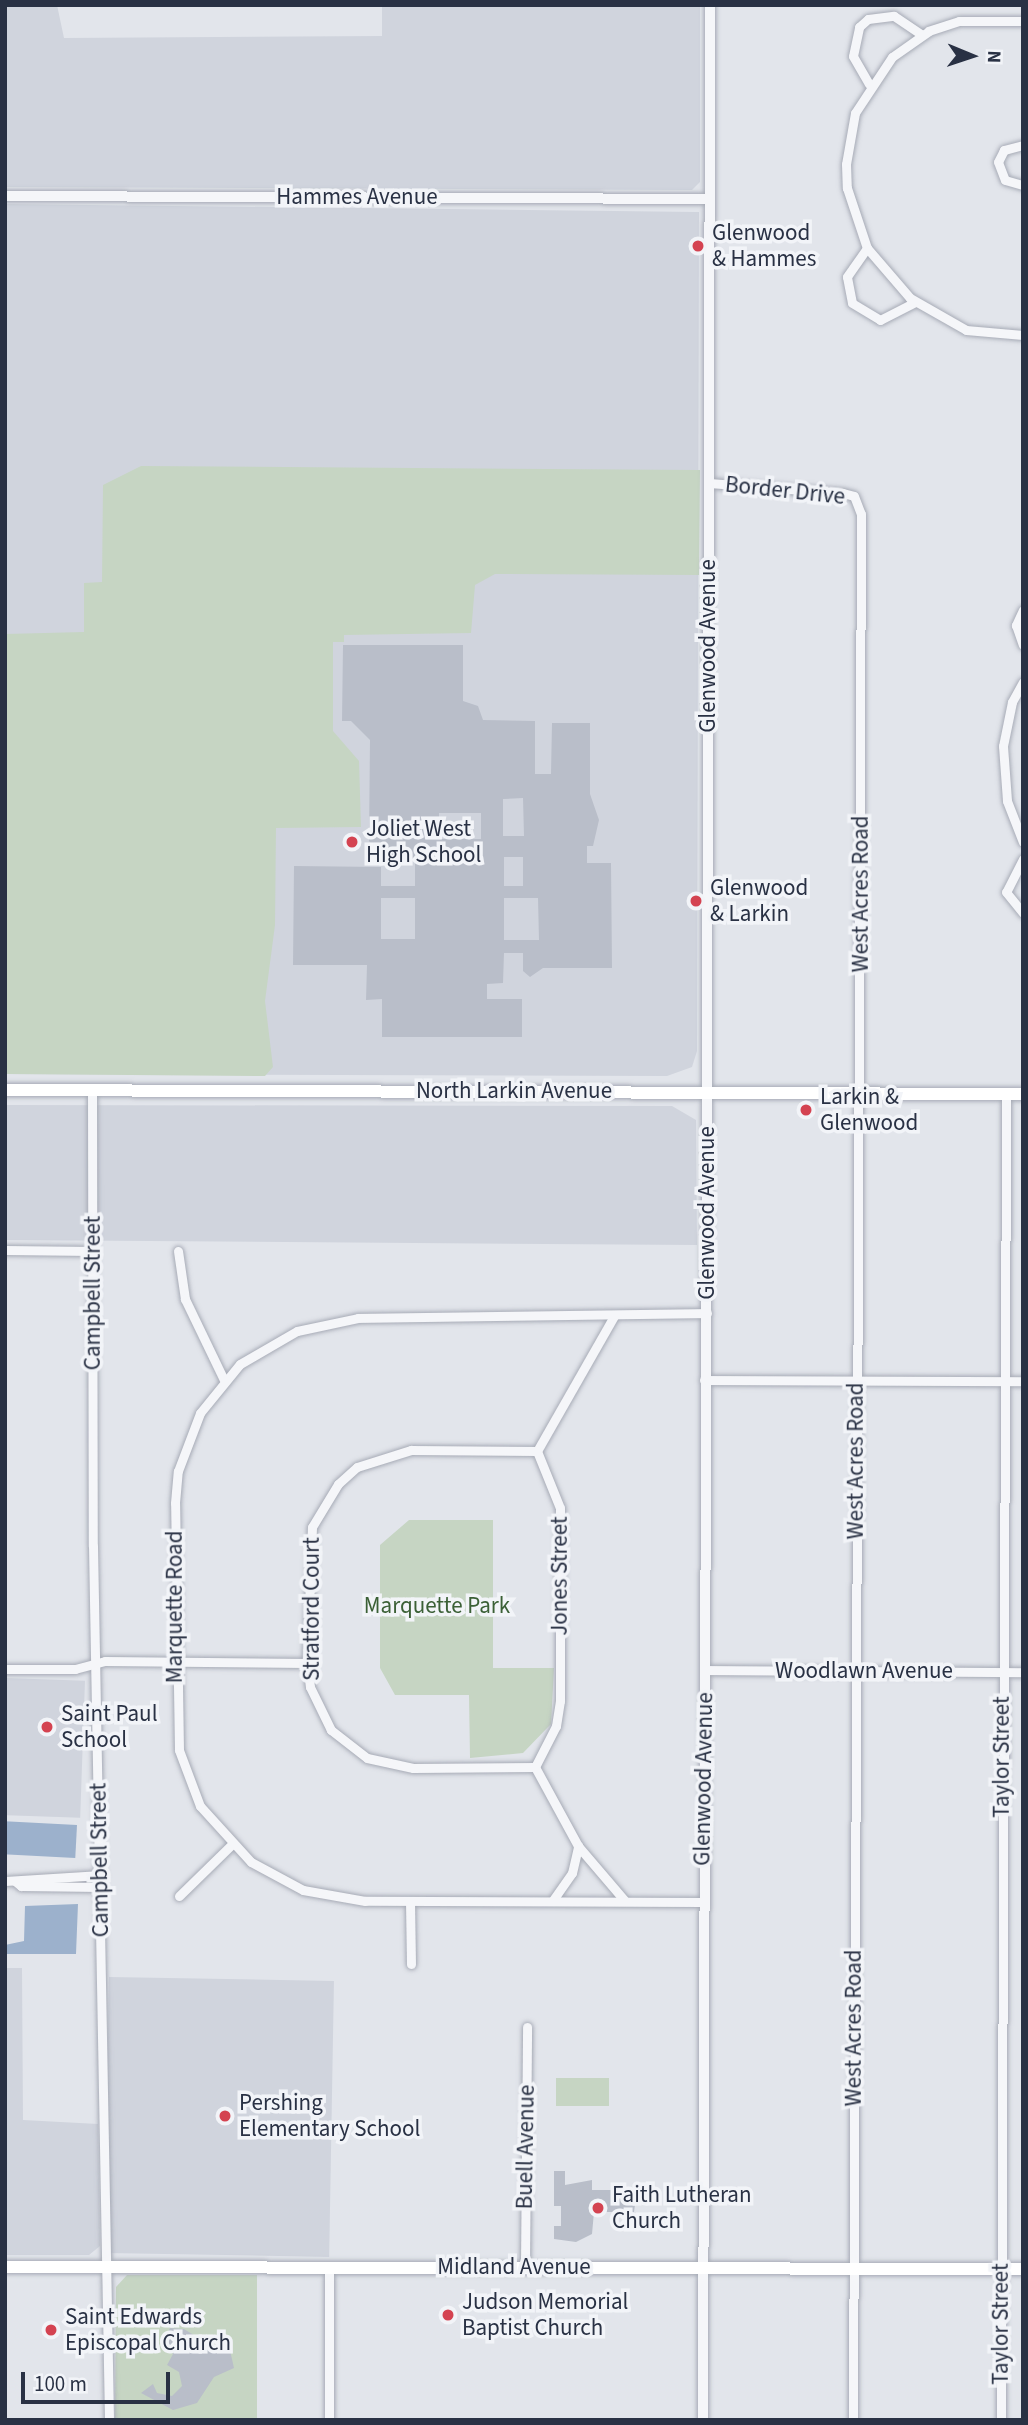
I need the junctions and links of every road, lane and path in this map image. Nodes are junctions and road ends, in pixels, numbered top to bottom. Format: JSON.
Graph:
{"nodes":[{"id":1,"x":710,"y":5,"type":"edge"},
{"id":2,"x":1023,"y":20,"type":"edge"},
{"id":3,"x":922,"y":35,"type":"junction"},
{"id":4,"x":869,"y":84,"type":"junction"},
{"id":5,"x":1023,"y":145,"type":"edge"},
{"id":6,"x":1023,"y":185,"type":"edge"},
{"id":7,"x":5,"y":196,"type":"edge"},
{"id":8,"x":709,"y":199,"type":"junction"},
{"id":9,"x":867,"y":248,"type":"junction"},
{"id":10,"x":915,"y":302,"type":"junction"},
{"id":11,"x":1023,"y":335,"type":"edge"},
{"id":12,"x":709,"y":483,"type":"junction"},
{"id":13,"x":859,"y":502,"type":"joint"},
{"id":14,"x":1023,"y":610,"type":"edge"},
{"id":15,"x":1023,"y":645,"type":"edge"},
{"id":16,"x":1023,"y":682,"type":"edge"},
{"id":17,"x":1023,"y":842,"type":"edge"},
{"id":18,"x":1023,"y":859,"type":"edge"},
{"id":19,"x":1023,"y":913,"type":"edge"},
{"id":20,"x":5,"y":1090,"type":"edge"},
{"id":21,"x":92,"y":1090,"type":"junction"},
{"id":22,"x":707,"y":1092,"type":"junction"},
{"id":23,"x":860,"y":1094,"type":"junction"},
{"id":24,"x":1006,"y":1094,"type":"junction"},
{"id":25,"x":1023,"y":1094,"type":"edge"},
{"id":26,"x":5,"y":1250,"type":"edge"},
{"id":27,"x":93,"y":1251,"type":"junction"},
{"id":28,"x":178,"y":1251,"type":"dead end"},
{"id":29,"x":707,"y":1313,"type":"junction"},
{"id":30,"x":614,"y":1316,"type":"junction"},
{"id":31,"x":856,"y":1379,"type":"junction"},
{"id":32,"x":224,"y":1380,"type":"junction"},
{"id":33,"x":704,"y":1380,"type":"junction"},
{"id":34,"x":1004,"y":1381,"type":"junction"},
{"id":35,"x":1023,"y":1381,"type":"edge"},
{"id":36,"x":537,"y":1451,"type":"junction"},
{"id":37,"x":177,"y":1661,"type":"junction"},
{"id":38,"x":96,"y":1663,"type":"junction"},
{"id":39,"x":307,"y":1663,"type":"junction"},
{"id":40,"x":5,"y":1669,"type":"edge"},
{"id":41,"x":705,"y":1670,"type":"junction"},
{"id":42,"x":855,"y":1671,"type":"junction"},
{"id":43,"x":1002,"y":1672,"type":"junction"},
{"id":44,"x":1023,"y":1672,"type":"edge"},
{"id":45,"x":536,"y":1767,"type":"junction"},
{"id":46,"x":231,"y":1845,"type":"junction"},
{"id":47,"x":578,"y":1846,"type":"junction"},
{"id":48,"x":101,"y":1875,"type":"junction"},
{"id":49,"x":10,"y":1881,"type":"edge"},
{"id":50,"x":101,"y":1887,"type":"junction"},
{"id":51,"x":179,"y":1896,"type":"dead end"},
{"id":52,"x":553,"y":1900,"type":"junction"},
{"id":53,"x":410,"y":1901,"type":"junction"},
{"id":54,"x":625,"y":1901,"type":"junction"},
{"id":55,"x":703,"y":1902,"type":"junction"},
{"id":56,"x":411,"y":1964,"type":"dead end"},
{"id":57,"x":527,"y":2026,"type":"dead end"},
{"id":58,"x":108,"y":2266,"type":"junction"},
{"id":59,"x":329,"y":2266,"type":"junction"},
{"id":60,"x":5,"y":2267,"type":"edge"},
{"id":61,"x":525,"y":2267,"type":"junction"},
{"id":62,"x":703,"y":2267,"type":"junction"},
{"id":63,"x":854,"y":2268,"type":"junction"},
{"id":64,"x":1001,"y":2269,"type":"junction"},
{"id":65,"x":1023,"y":2269,"type":"edge"},
{"id":66,"x":108,"y":2420,"type":"edge"},
{"id":67,"x":329,"y":2420,"type":"edge"},
{"id":68,"x":703,"y":2420,"type":"edge"},
{"id":69,"x":853,"y":2420,"type":"edge"},
{"id":70,"x":1001,"y":2420,"type":"edge"}],
"edges":[{"from":1,"to":8,"type":"street","name":"Glenwood Avenue"},
{"from":2,"to":3,"type":"street"},
{"from":3,"to":4,"type":"street"},
{"from":3,"to":4,"type":"street"},
{"from":4,"to":9,"type":"street"},
{"from":5,"to":6,"type":"street"},
{"from":7,"to":8,"type":"street","name":"Hammes Avenue"},
{"from":8,"to":12,"type":"street","name":"Glenwood Avenue"},
{"from":9,"to":10,"type":"street"},
{"from":9,"to":10,"type":"street"},
{"from":10,"to":11,"type":"street"},
{"from":12,"to":13,"type":"street","name":"Border Drive"},
{"from":12,"to":22,"type":"street","name":"Glenwood Avenue"},
{"from":13,"to":23,"type":"street","name":"West Acres Road"},
{"from":14,"to":15,"type":"street"},
{"from":16,"to":17,"type":"street"},
{"from":18,"to":19,"type":"street"},
{"from":20,"to":21,"type":"main road","name":"North Larkin Avenue"},
{"from":21,"to":22,"type":"main road","name":"North Larkin Avenue"},
{"from":21,"to":27,"type":"street","name":"Campbell Street"},
{"from":22,"to":23,"type":"main road","name":"North Larkin Avenue"},
{"from":22,"to":29,"type":"street","name":"Glenwood Avenue"},
{"from":23,"to":24,"type":"main road","name":"North Larkin Avenue"},
{"from":23,"to":31,"type":"street","name":"West Acres Road"},
{"from":24,"to":25,"type":"main road","name":"North Larkin Avenue"},
{"from":24,"to":34,"type":"street","name":"Taylor Street"},
{"from":26,"to":27,"type":"street"},
{"from":27,"to":38,"type":"street","name":"Campbell Street"},
{"from":28,"to":32,"type":"street"},
{"from":29,"to":30,"type":"street","name":"Marquette Road"},
{"from":29,"to":33,"type":"street","name":"Glenwood Avenue"},
{"from":30,"to":32,"type":"street","name":"Marquette Road"},
{"from":30,"to":36,"type":"street"},
{"from":31,"to":33,"type":"street"},
{"from":31,"to":34,"type":"street"},
{"from":31,"to":42,"type":"street","name":"West Acres Road"},
{"from":32,"to":37,"type":"street","name":"Marquette Road"},
{"from":33,"to":41,"type":"street","name":"Glenwood Avenue"},
{"from":34,"to":35,"type":"street"},
{"from":34,"to":43,"type":"street","name":"Taylor Street"},
{"from":36,"to":39,"type":"street","name":"Stratford Court"},
{"from":36,"to":45,"type":"street","name":"Jones Street"},
{"from":37,"to":38,"type":"street"},
{"from":37,"to":39,"type":"street"},
{"from":37,"to":46,"type":"street","name":"Marquette Road"},
{"from":38,"to":40,"type":"street"},
{"from":38,"to":48,"type":"street","name":"Campbell Street"},
{"from":39,"to":45,"type":"street","name":"Stratford Court"},
{"from":41,"to":42,"type":"street","name":"Woodlawn Avenue"},
{"from":41,"to":55,"type":"street","name":"Glenwood Avenue"},
{"from":42,"to":43,"type":"street","name":"Woodlawn Avenue"},
{"from":42,"to":63,"type":"street","name":"West Acres Road"},
{"from":43,"to":44,"type":"street","name":"Woodlawn Avenue"},
{"from":43,"to":64,"type":"street","name":"Taylor Street"},
{"from":45,"to":47,"type":"street"},
{"from":46,"to":51,"type":"street"},
{"from":46,"to":53,"type":"street","name":"Marquette Road"},
{"from":47,"to":52,"type":"street"},
{"from":47,"to":54,"type":"street"},
{"from":48,"to":49,"type":"street"},
{"from":48,"to":50,"type":"street","name":"Campbell Street"},
{"from":49,"to":50,"type":"street"},
{"from":50,"to":58,"type":"street","name":"Campbell Street"},
{"from":52,"to":53,"type":"street","name":"Marquette Road"},
{"from":52,"to":54,"type":"street","name":"Marquette Road"},
{"from":53,"to":56,"type":"street"},
{"from":54,"to":55,"type":"street","name":"Marquette Road"},
{"from":55,"to":62,"type":"street","name":"Glenwood Avenue"},
{"from":57,"to":61,"type":"street","name":"Buell Avenue"},
{"from":58,"to":59,"type":"main road","name":"Midland Avenue"},
{"from":58,"to":60,"type":"main road","name":"Midland Avenue"},
{"from":58,"to":66,"type":"street","name":"Campbell Street"},
{"from":59,"to":61,"type":"main road","name":"Midland Avenue"},
{"from":59,"to":67,"type":"street"},
{"from":61,"to":62,"type":"main road","name":"Midland Avenue"},
{"from":62,"to":63,"type":"main road","name":"Midland Avenue"},
{"from":62,"to":68,"type":"street","name":"Glenwood Avenue"},
{"from":63,"to":64,"type":"main road","name":"Midland Avenue"},
{"from":63,"to":69,"type":"street","name":"West Acres Road"},
{"from":64,"to":65,"type":"main road","name":"Midland Avenue"},
{"from":64,"to":70,"type":"street","name":"Taylor Street"}]}
